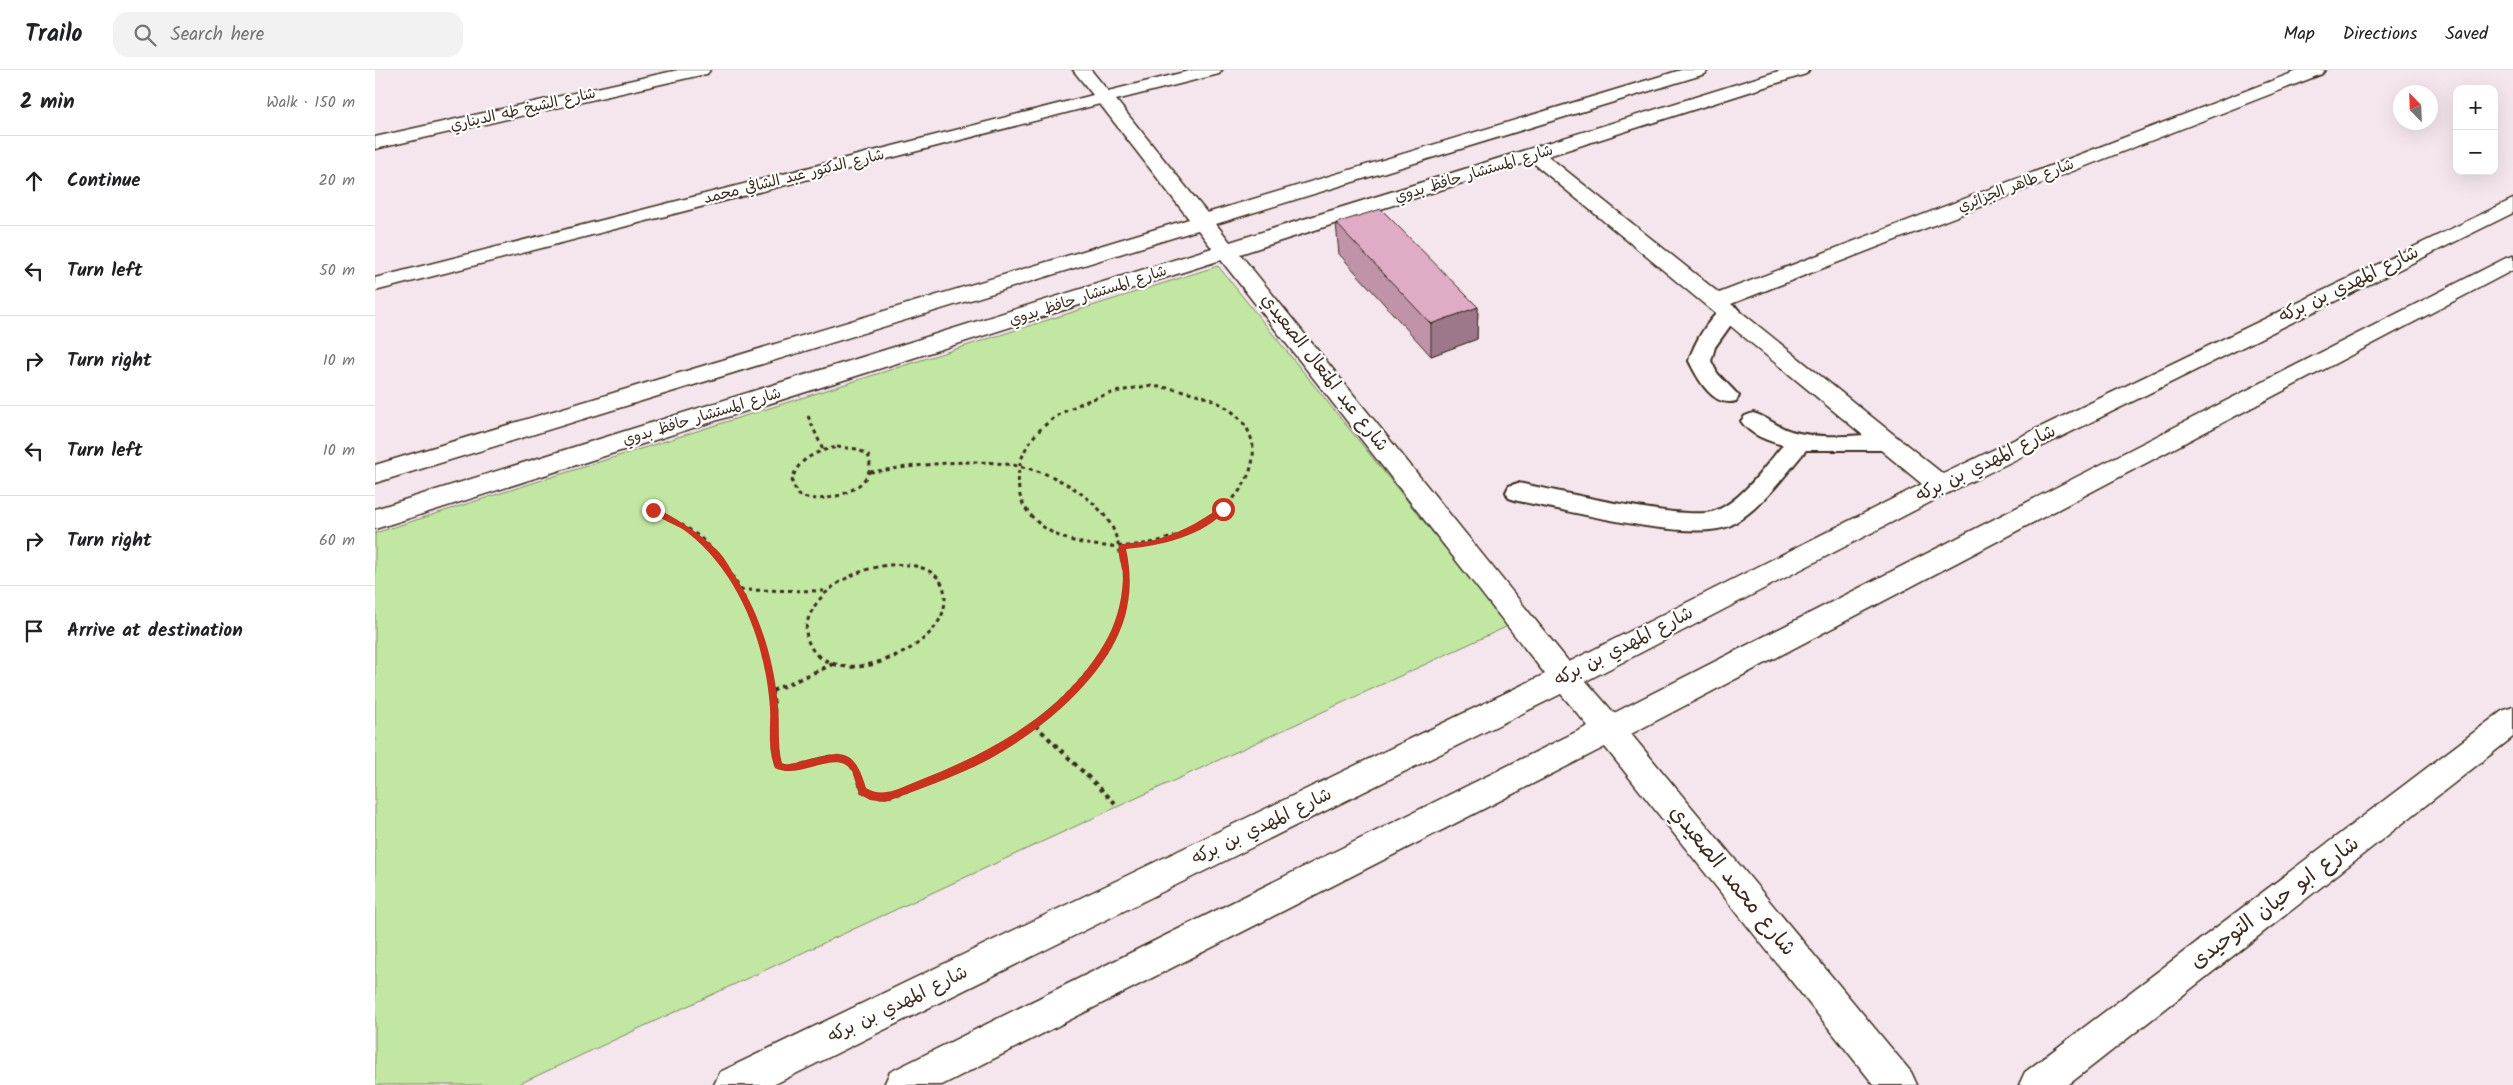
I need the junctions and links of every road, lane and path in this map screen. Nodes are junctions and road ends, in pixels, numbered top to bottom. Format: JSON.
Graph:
{"nodes":[{"id":1,"x":701,"y":70,"type":"edge"},
{"id":2,"x":1082,"y":70,"type":"edge"},
{"id":3,"x":1213,"y":70,"type":"edge"},
{"id":4,"x":1699,"y":70,"type":"edge"},
{"id":5,"x":1801,"y":70,"type":"edge"},
{"id":6,"x":2316,"y":70,"type":"edge"},
{"id":7,"x":1105,"y":98,"type":"junction"},
{"id":8,"x":375,"y":143,"type":"edge"},
{"id":9,"x":1535,"y":155,"type":"junction"},
{"id":10,"x":2513,"y":204,"type":"edge"},
{"id":11,"x":1203,"y":221,"type":"junction"},
{"id":12,"x":1228,"y":251,"type":"junction"},
{"id":13,"x":2513,"y":262,"type":"edge"},
{"id":14,"x":375,"y":285,"type":"edge"},
{"id":15,"x":1722,"y":307,"type":"junction"},
{"id":16,"x":1728,"y":396,"type":"dead end"},
{"id":17,"x":1753,"y":421,"type":"dead end"},
{"id":18,"x":1800,"y":442,"type":"junction"},
{"id":19,"x":1887,"y":442,"type":"junction"},
{"id":20,"x":1018,"y":466,"type":"junction"},
{"id":21,"x":870,"y":472,"type":"junction"},
{"id":22,"x":375,"y":474,"type":"edge"},
{"id":23,"x":1941,"y":486,"type":"junction"},
{"id":24,"x":1518,"y":492,"type":"dead end"},
{"id":25,"x":653,"y":510,"type":"dead end"},
{"id":26,"x":375,"y":519,"type":"edge"},
{"id":27,"x":1122,"y":547,"type":"junction"},
{"id":28,"x":740,"y":590,"type":"junction"},
{"id":29,"x":827,"y":590,"type":"junction"},
{"id":30,"x":834,"y":664,"type":"junction"},
{"id":31,"x":1565,"y":678,"type":"junction"},
{"id":32,"x":772,"y":691,"type":"junction"},
{"id":33,"x":2513,"y":720,"type":"edge"},
{"id":34,"x":1035,"y":725,"type":"junction"},
{"id":35,"x":1610,"y":730,"type":"junction"},
{"id":36,"x":1115,"y":803,"type":"dead end"},
{"id":37,"x":733,"y":1085,"type":"edge"},
{"id":38,"x":903,"y":1085,"type":"edge"},
{"id":39,"x":1898,"y":1085,"type":"edge"},
{"id":40,"x":2038,"y":1085,"type":"edge"}],
"edges":[{"from":1,"to":8,"type":"street","name":"شارع الشيخ طه الديناري"},
{"from":2,"to":7,"type":"street","name":"شارع عبد المتعال الصعيدي"},
{"from":3,"to":7,"type":"street","name":"شارع الدكتور عبد الشافي محمد"},
{"from":4,"to":11,"type":"street","name":"شارع المستشار حافظ بدوي"},
{"from":5,"to":9,"type":"street","name":"شارع المستشار حافظ بدوي"},
{"from":6,"to":15,"type":"street","name":"شارع طاهر الجزائري"},
{"from":7,"to":11,"type":"street","name":"شارع عبد المتعال الصعيدي"},
{"from":7,"to":14,"type":"street","name":"شارع الدكتور عبد الشافي محمد"},
{"from":9,"to":12,"type":"street","name":"شارع المستشار حافظ بدوي"},
{"from":9,"to":15,"type":"street"},
{"from":10,"to":23,"type":"street","name":"شارع المهدي بن بركه"},
{"from":11,"to":12,"type":"street","name":"شارع عبد المتعال الصعيدي"},
{"from":11,"to":22,"type":"street","name":"شارع المستشار حافظ بدوي"},
{"from":12,"to":26,"type":"street","name":"شارع المستشار حافظ بدوي"},
{"from":12,"to":31,"type":"street","name":"شارع عبد المتعال الصعيدي"},
{"from":13,"to":35,"type":"street"},
{"from":15,"to":16,"type":"lane"},
{"from":15,"to":19,"type":"street"},
{"from":17,"to":18,"type":"lane"},
{"from":18,"to":19,"type":"lane"},
{"from":18,"to":24,"type":"lane"},
{"from":19,"to":23,"type":"street"},
{"from":20,"to":21,"type":"path"},
{"from":20,"to":27,"type":"path"},
{"from":20,"to":27,"type":"path"},
{"from":20,"to":27,"type":"path"},
{"from":21,"to":21,"type":"path"},
{"from":23,"to":31,"type":"street","name":"شارع المهدي بن بركه"},
{"from":25,"to":28,"type":"path"},
{"from":27,"to":34,"type":"path"},
{"from":28,"to":29,"type":"path"},
{"from":28,"to":32,"type":"path"},
{"from":29,"to":30,"type":"path"},
{"from":29,"to":30,"type":"path"},
{"from":30,"to":32,"type":"path"},
{"from":31,"to":35,"type":"street","name":"شارع محمد الصعيدي"},
{"from":31,"to":37,"type":"street","name":"شارع المهدي بن بركه"},
{"from":32,"to":34,"type":"path"},
{"from":33,"to":40,"type":"street","name":"شارع ابو حيان التوحيدى"},
{"from":34,"to":36,"type":"path"},
{"from":35,"to":38,"type":"street"},
{"from":35,"to":39,"type":"street","name":"شارع محمد الصعيدي"}]}
